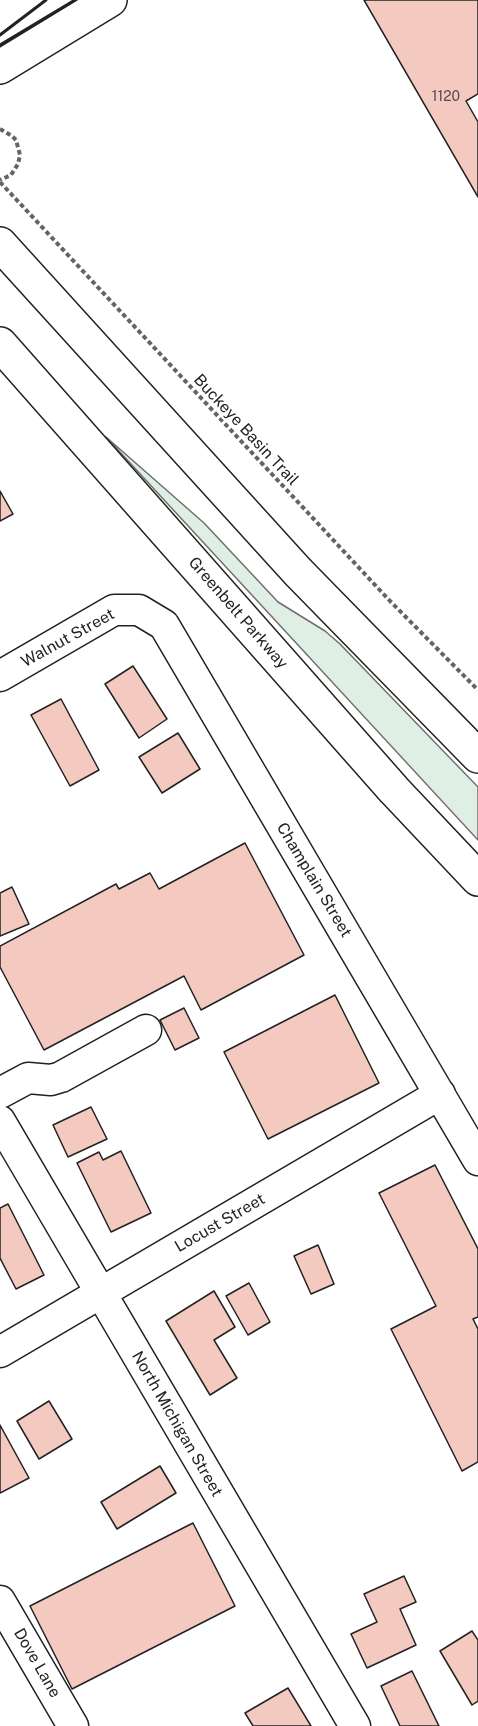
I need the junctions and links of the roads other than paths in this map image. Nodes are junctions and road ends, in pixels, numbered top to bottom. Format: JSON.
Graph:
{"nodes":[{"id":1,"x":110,"y":0,"type":"edge"},
{"id":2,"x":0,"y":67,"type":"edge"},
{"id":3,"x":0,"y":244,"type":"edge"},
{"id":4,"x":0,"y":344,"type":"edge"},
{"id":5,"x":139,"y":610,"type":"joint"},
{"id":6,"x":0,"y":676,"type":"edge"},
{"id":7,"x":478,"y":756,"type":"edge"},
{"id":8,"x":478,"y":879,"type":"edge"},
{"id":9,"x":146,"y":1030,"type":"dead end"},
{"id":10,"x":0,"y":1093,"type":"edge"},
{"id":11,"x":440,"y":1094,"type":"junction"},
{"id":12,"x":0,"y":1121,"type":"edge"},
{"id":13,"x":478,"y":1160,"type":"edge"},
{"id":14,"x":101,"y":1293,"type":"junction"},
{"id":15,"x":0,"y":1353,"type":"edge"},
{"id":16,"x":0,"y":1601,"type":"edge"},
{"id":17,"x":74,"y":1726,"type":"edge"},
{"id":18,"x":355,"y":1726,"type":"edge"}],
"edges":[{"from":1,"to":2,"type":"main road"},
{"from":3,"to":7,"type":"main road"},
{"from":4,"to":8,"type":"main road","name":"Greenbelt Parkway"},
{"from":5,"to":6,"type":"street","name":"Walnut Street"},
{"from":5,"to":11,"type":"street","name":"Champlain Street"},
{"from":9,"to":10,"type":"street"},
{"from":11,"to":13,"type":"street","name":"Champlain Street"},
{"from":11,"to":14,"type":"street","name":"Locust Street"},
{"from":12,"to":14,"type":"street","name":"North Michigan Street"},
{"from":14,"to":15,"type":"street","name":"Locust Street"},
{"from":14,"to":18,"type":"street","name":"North Michigan Street"},
{"from":16,"to":17,"type":"street","name":"Dove Lane"}]}
